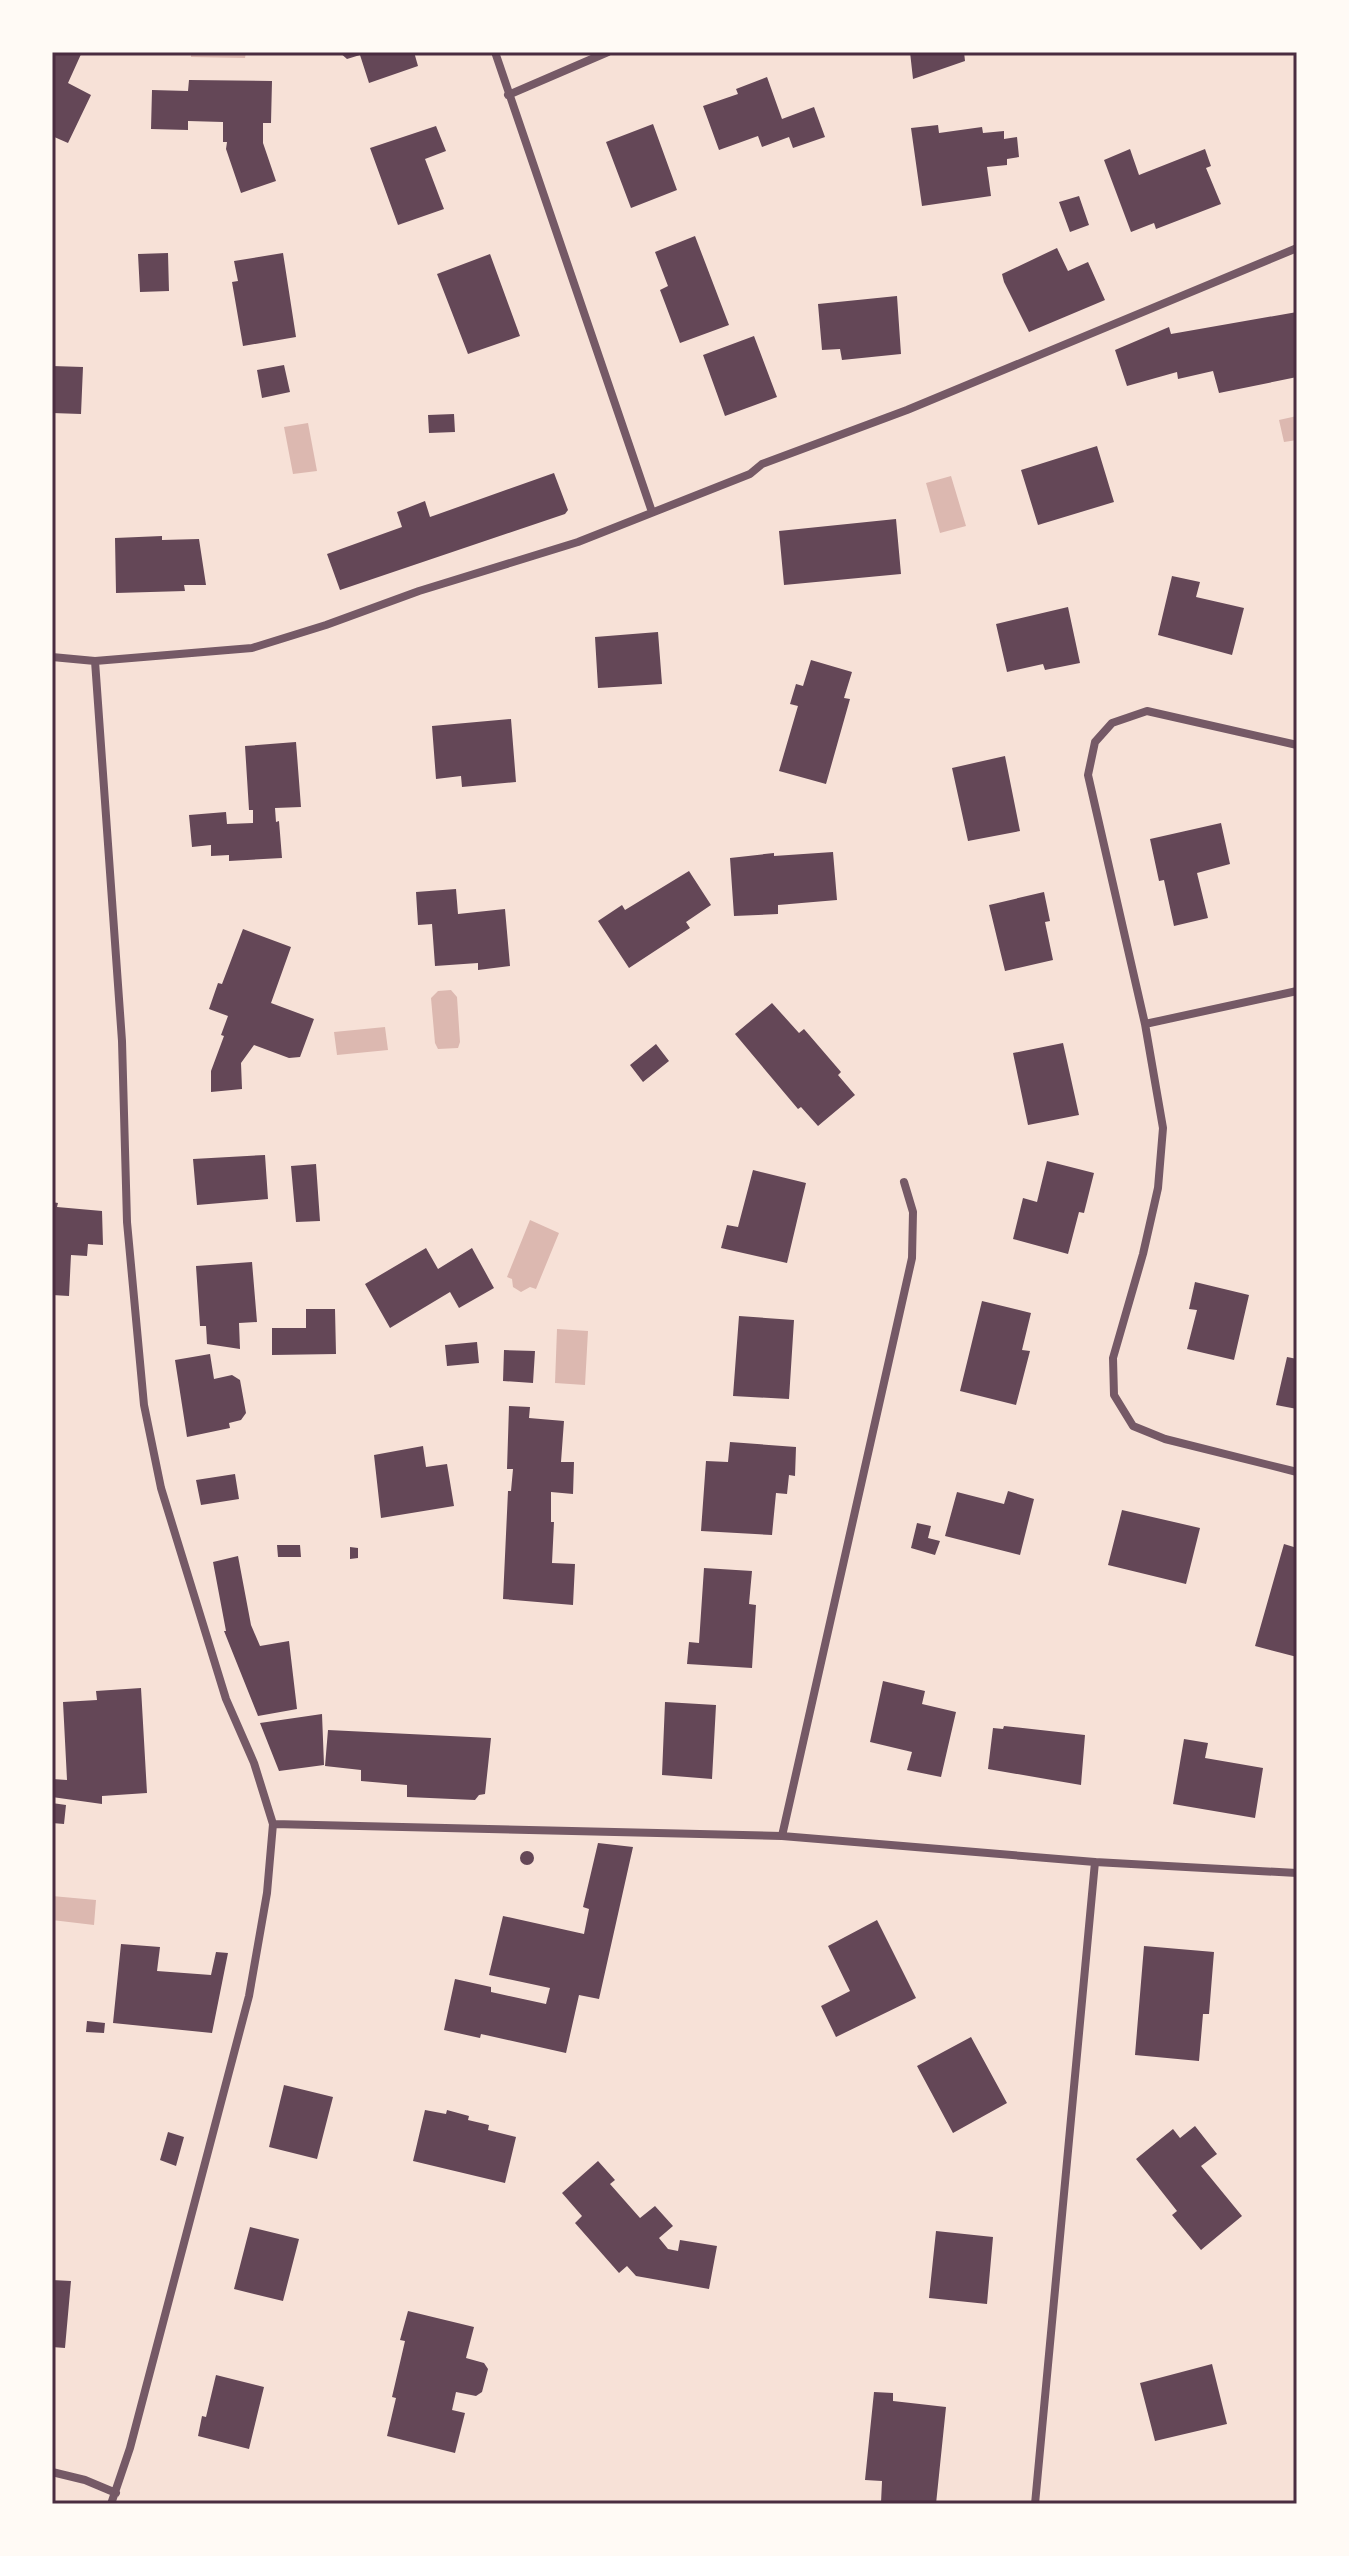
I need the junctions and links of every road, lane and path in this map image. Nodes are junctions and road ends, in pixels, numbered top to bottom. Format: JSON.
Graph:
{"nodes":[{"id":1,"x":495,"y":52,"type":"edge"},
{"id":2,"x":608,"y":52,"type":"edge"},
{"id":3,"x":508,"y":95,"type":"junction"},
{"id":4,"x":1297,"y":248,"type":"edge"},
{"id":5,"x":652,"y":512,"type":"junction"},
{"id":6,"x":52,"y":657,"type":"edge"},
{"id":7,"x":95,"y":661,"type":"junction"},
{"id":8,"x":1297,"y":745,"type":"edge"},
{"id":9,"x":1297,"y":991,"type":"edge"},
{"id":10,"x":1145,"y":1024,"type":"junction"},
{"id":11,"x":904,"y":1182,"type":"dead end"},
{"id":12,"x":1297,"y":1472,"type":"edge"},
{"id":13,"x":273,"y":1824,"type":"junction"},
{"id":14,"x":782,"y":1836,"type":"junction"},
{"id":15,"x":1095,"y":1862,"type":"junction"},
{"id":16,"x":1297,"y":1873,"type":"edge"},
{"id":17,"x":52,"y":2472,"type":"edge"},
{"id":18,"x":116,"y":2493,"type":"junction"},
{"id":19,"x":111,"y":2504,"type":"edge"},
{"id":20,"x":1035,"y":2504,"type":"edge"}],
"edges":[{"from":1,"to":3,"type":"street"},
{"from":2,"to":3,"type":"street"},
{"from":3,"to":5,"type":"street"},
{"from":4,"to":5,"type":"street"},
{"from":5,"to":7,"type":"street"},
{"from":6,"to":7,"type":"street"},
{"from":7,"to":13,"type":"street"},
{"from":8,"to":10,"type":"street"},
{"from":9,"to":10,"type":"street"},
{"from":10,"to":12,"type":"street"},
{"from":11,"to":14,"type":"street"},
{"from":13,"to":14,"type":"street"},
{"from":13,"to":18,"type":"street"},
{"from":14,"to":15,"type":"street"},
{"from":15,"to":16,"type":"street"},
{"from":15,"to":20,"type":"street"},
{"from":17,"to":18,"type":"street"},
{"from":18,"to":19,"type":"street"}]}
